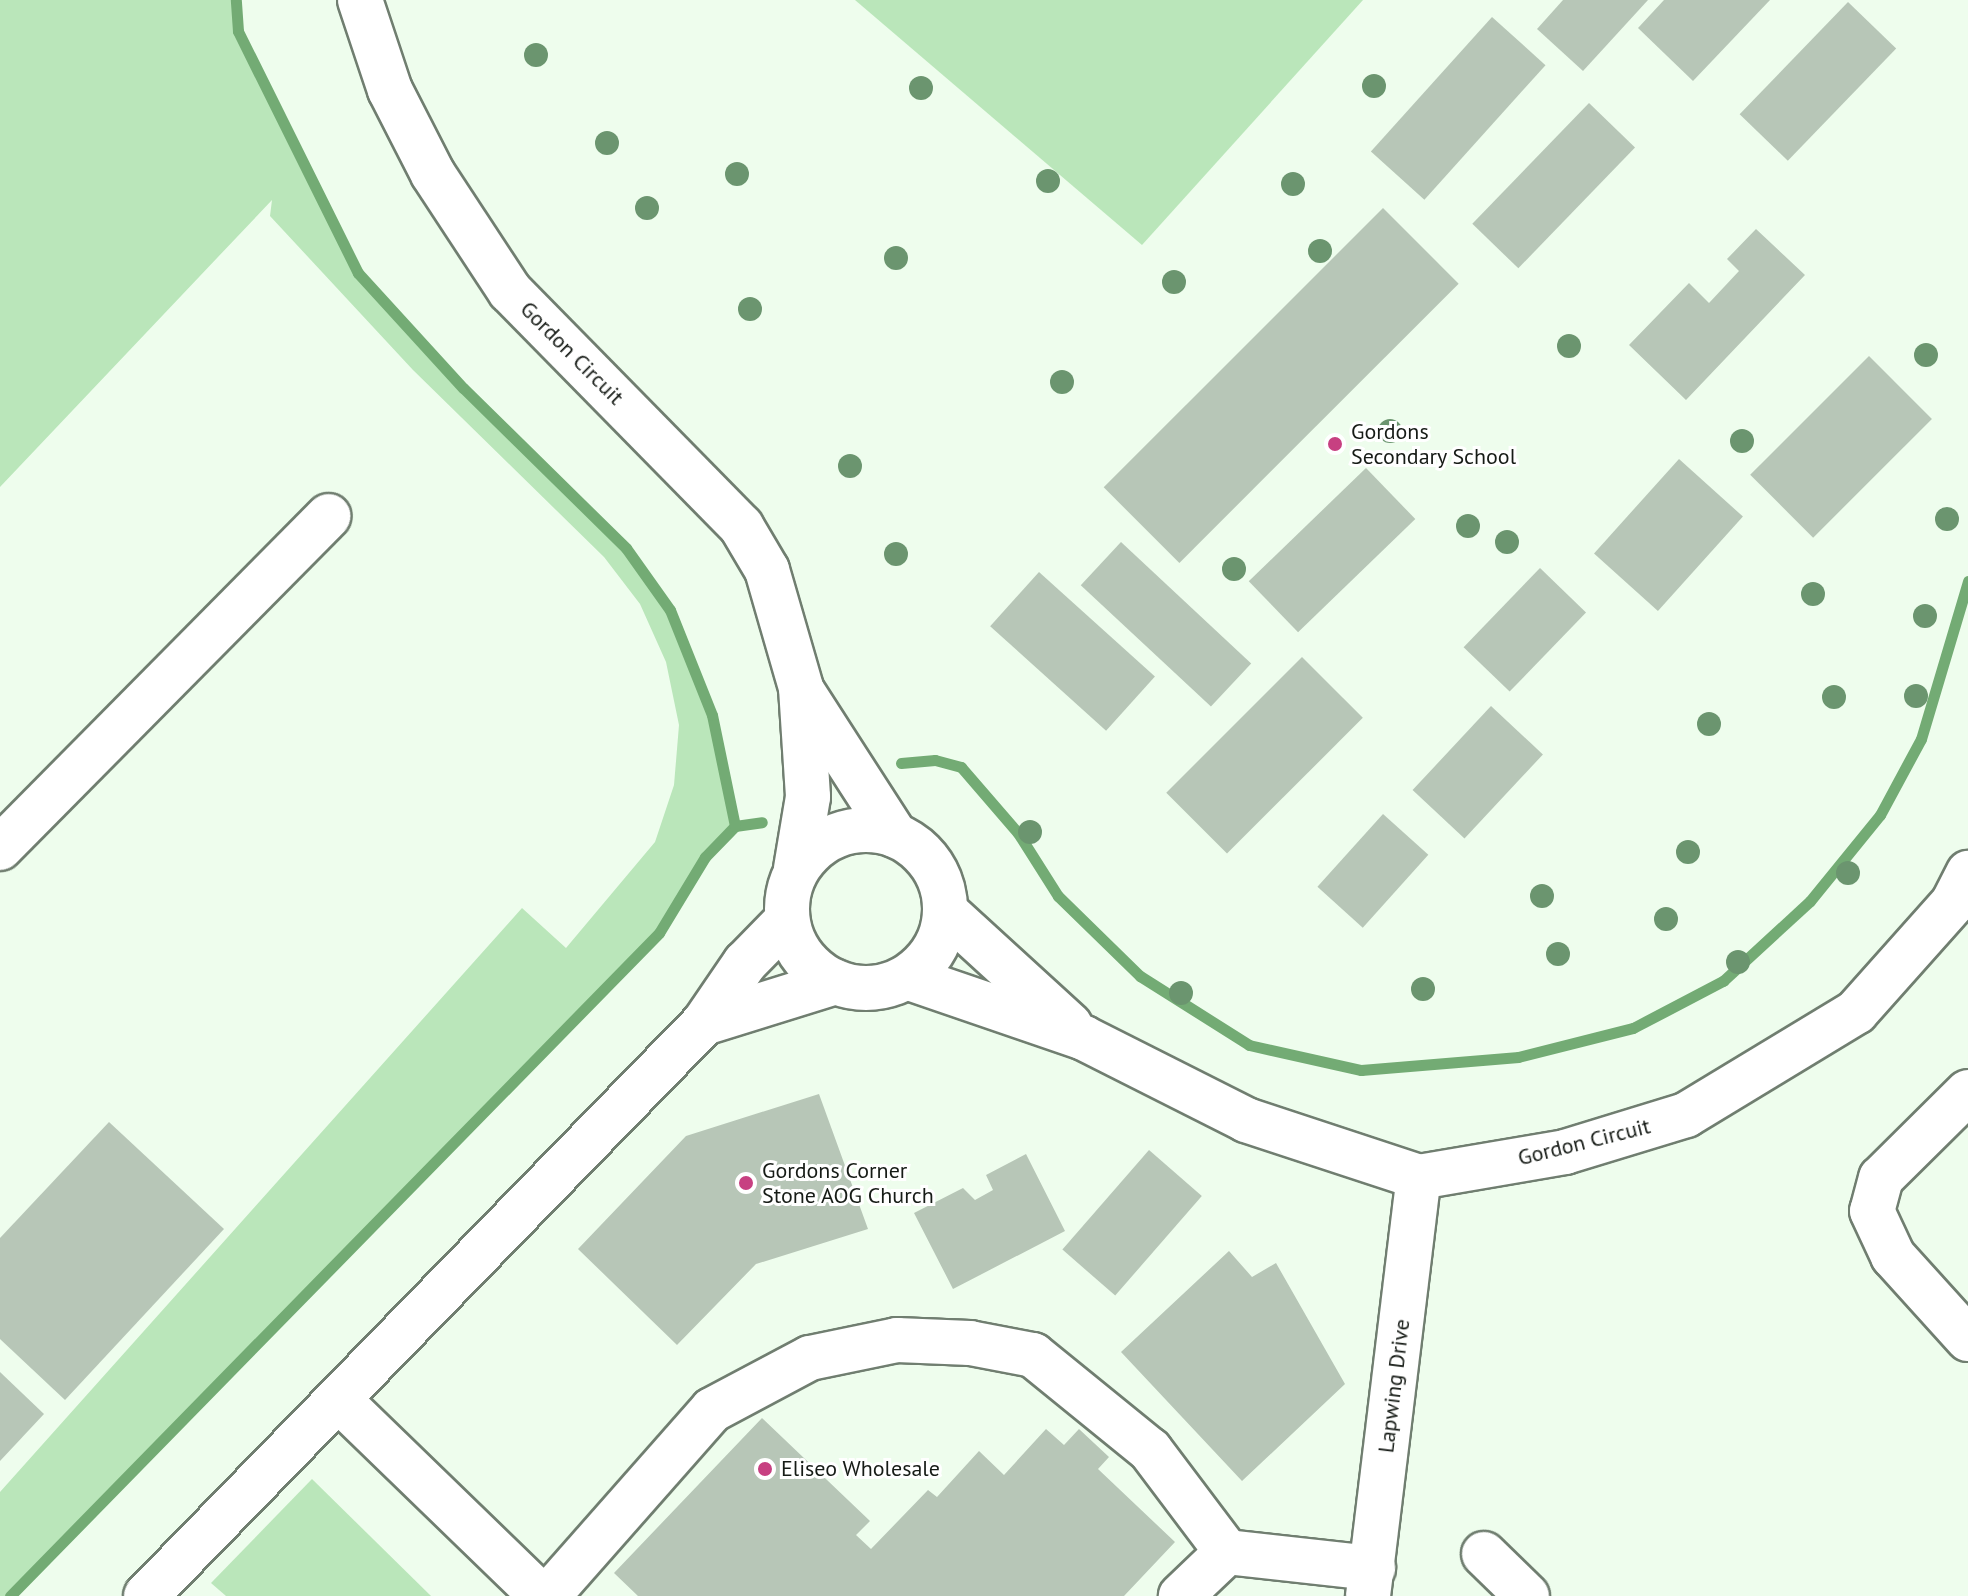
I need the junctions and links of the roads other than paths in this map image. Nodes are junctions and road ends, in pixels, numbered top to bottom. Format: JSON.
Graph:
{"nodes":[{"id":1,"x":360,"y":0,"type":"edge"},
{"id":2,"x":329,"y":516,"type":"dead end"},
{"id":3,"x":801,"y":688,"type":"junction"},
{"id":4,"x":895,"y":835,"type":"junction"},
{"id":5,"x":0,"y":848,"type":"edge"},
{"id":6,"x":796,"y":869,"type":"junction"},
{"id":7,"x":1968,"y":873,"type":"edge"},
{"id":8,"x":945,"y":911,"type":"junction"},
{"id":9,"x":786,"y":921,"type":"junction"},
{"id":10,"x":909,"y":978,"type":"junction"},
{"id":11,"x":836,"y":982,"type":"junction"},
{"id":12,"x":704,"y":1023,"type":"junction"},
{"id":13,"x":1084,"y":1038,"type":"junction"},
{"id":14,"x":1968,"y":1092,"type":"edge"},
{"id":15,"x":1419,"y":1177,"type":"junction"},
{"id":16,"x":1968,"y":1339,"type":"edge"},
{"id":17,"x":339,"y":1400,"type":"junction"},
{"id":18,"x":1227,"y":1552,"type":"junction"},
{"id":19,"x":1484,"y":1554,"type":"dead end"},
{"id":20,"x":1370,"y":1582,"type":"edge"},
{"id":21,"x":146,"y":1596,"type":"edge"},
{"id":22,"x":541,"y":1596,"type":"edge"},
{"id":23,"x":548,"y":1596,"type":"edge"},
{"id":24,"x":1181,"y":1596,"type":"edge"},
{"id":25,"x":1527,"y":1596,"type":"edge"}],
"edges":[{"from":1,"to":3,"type":"main road","name":"Gordon Circuit"},
{"from":2,"to":5,"type":"main road"},
{"from":3,"to":4,"type":"main road","name":"Gordon Circuit"},
{"from":3,"to":6,"type":"main road","name":"Gordon Circuit"},
{"from":4,"to":6,"type":"main road"},
{"from":4,"to":8,"type":"main road"},
{"from":6,"to":9,"type":"main road"},
{"from":7,"to":15,"type":"main road","name":"Gordon Circuit"},
{"from":8,"to":10,"type":"main road"},
{"from":8,"to":13,"type":"main road","name":"Gordon Circuit"},
{"from":9,"to":11,"type":"main road"},
{"from":9,"to":12,"type":"main road"},
{"from":10,"to":11,"type":"main road"},
{"from":10,"to":13,"type":"main road","name":"Gordon Circuit"},
{"from":11,"to":12,"type":"main road"},
{"from":12,"to":17,"type":"main road"},
{"from":13,"to":15,"type":"main road","name":"Gordon Circuit"},
{"from":14,"to":16,"type":"main road"},
{"from":15,"to":20,"type":"main road","name":"Lapwing Drive"},
{"from":17,"to":21,"type":"main road"},
{"from":17,"to":22,"type":"main road"},
{"from":18,"to":20,"type":"main road"},
{"from":18,"to":23,"type":"main road"},
{"from":18,"to":24,"type":"main road"},
{"from":19,"to":25,"type":"main road"}]}
